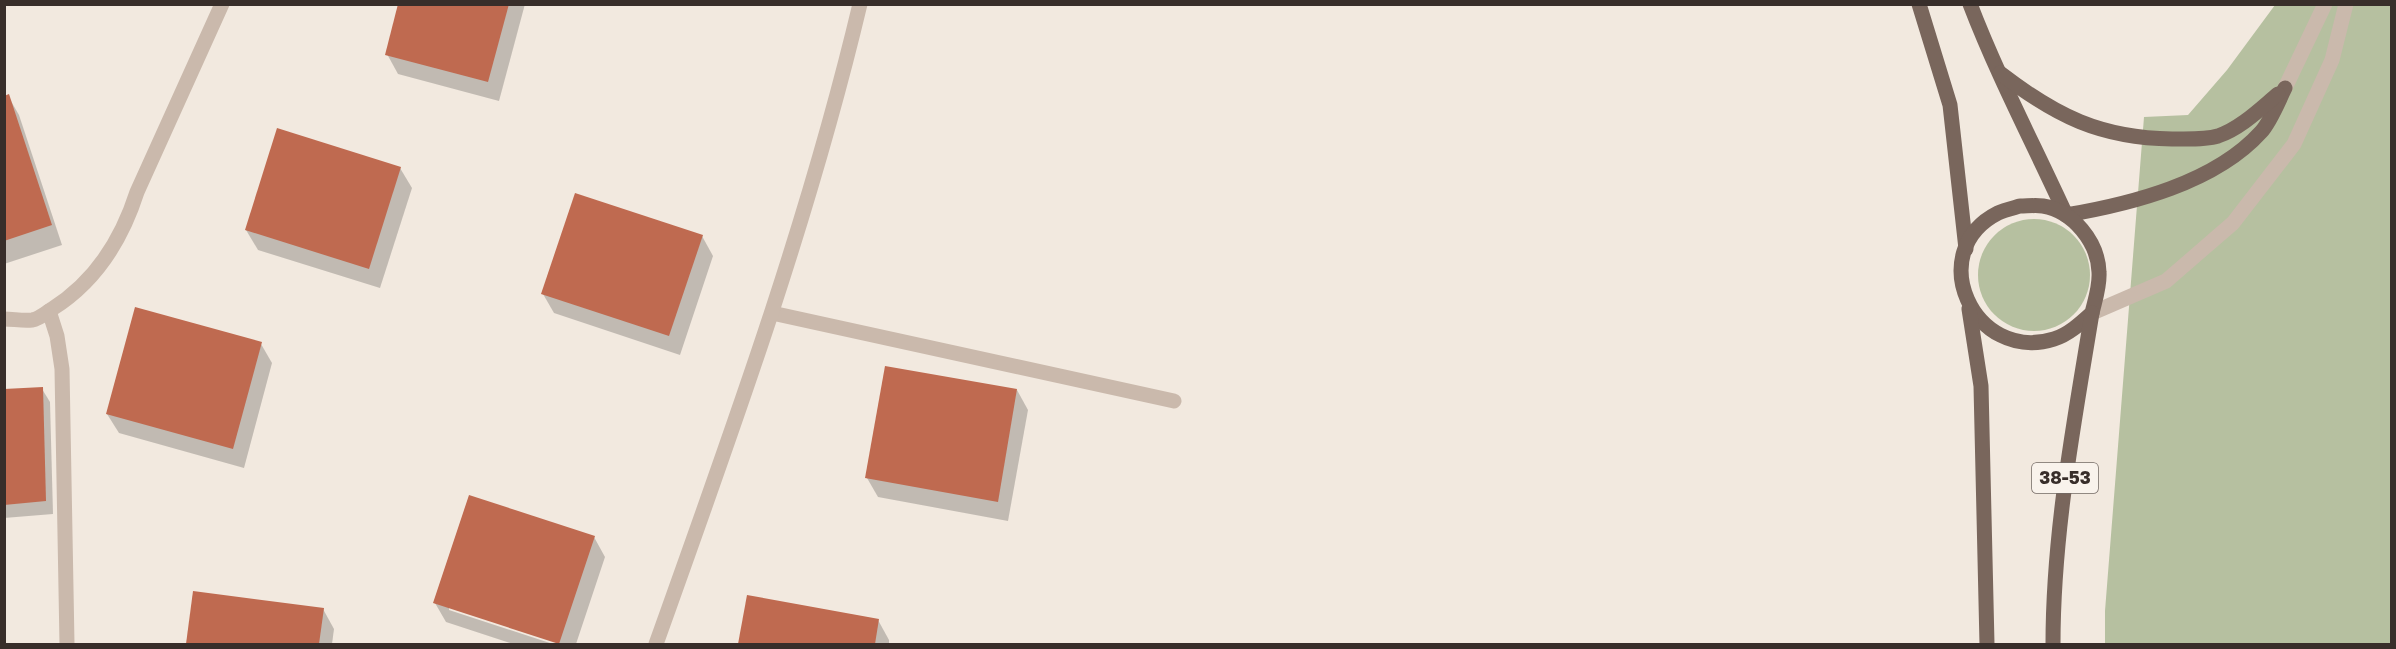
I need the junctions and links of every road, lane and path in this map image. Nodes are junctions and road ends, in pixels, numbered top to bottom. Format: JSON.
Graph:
{"nodes":[{"id":1,"x":222,"y":4,"type":"edge"},
{"id":2,"x":860,"y":4,"type":"edge"},
{"id":3,"x":1919,"y":4,"type":"edge"},
{"id":4,"x":1970,"y":4,"type":"edge"},
{"id":5,"x":2346,"y":4,"type":"edge"},
{"id":6,"x":2322,"y":7,"type":"edge"},
{"id":7,"x":1995,"y":68,"type":"junction"},
{"id":8,"x":2285,"y":88,"type":"junction"},
{"id":9,"x":2066,"y":215,"type":"junction"},
{"id":10,"x":1966,"y":249,"type":"junction"},
{"id":11,"x":1968,"y":303,"type":"junction"},
{"id":12,"x":49,"y":311,"type":"junction"},
{"id":13,"x":772,"y":313,"type":"junction"},
{"id":14,"x":2092,"y":313,"type":"junction"},
{"id":15,"x":4,"y":319,"type":"edge"},
{"id":16,"x":1174,"y":401,"type":"dead end"},
{"id":17,"x":67,"y":645,"type":"edge"},
{"id":18,"x":656,"y":645,"type":"edge"},
{"id":19,"x":1987,"y":645,"type":"edge"},
{"id":20,"x":2053,"y":645,"type":"edge"}],
"edges":[{"from":1,"to":12,"type":"street"},
{"from":2,"to":13,"type":"street"},
{"from":3,"to":10,"type":"main road"},
{"from":4,"to":7,"type":"main road"},
{"from":5,"to":14,"type":"street"},
{"from":6,"to":8,"type":"street"},
{"from":7,"to":8,"type":"main road"},
{"from":7,"to":9,"type":"main road"},
{"from":8,"to":9,"type":"main road"},
{"from":9,"to":10,"type":"main road"},
{"from":9,"to":14,"type":"main road"},
{"from":10,"to":11,"type":"main road"},
{"from":11,"to":14,"type":"main road"},
{"from":11,"to":19,"type":"main road"},
{"from":12,"to":15,"type":"street"},
{"from":12,"to":17,"type":"street"},
{"from":13,"to":16,"type":"street"},
{"from":13,"to":18,"type":"street"},
{"from":14,"to":20,"type":"main road","number":"38-53"}]}
